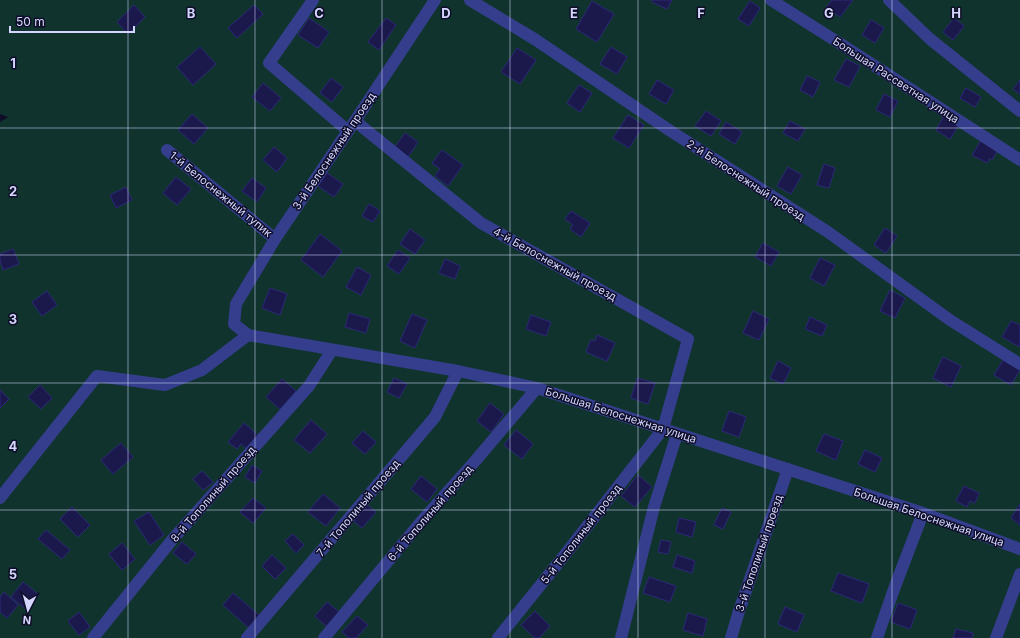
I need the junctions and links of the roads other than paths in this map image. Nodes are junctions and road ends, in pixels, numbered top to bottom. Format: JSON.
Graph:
{"nodes":[{"id":1,"x":313,"y":0,"type":"edge"},
{"id":2,"x":435,"y":0,"type":"edge"},
{"id":3,"x":470,"y":0,"type":"edge"},
{"id":4,"x":771,"y":0,"type":"edge"},
{"id":5,"x":889,"y":0,"type":"edge"},
{"id":6,"x":1020,"y":111,"type":"edge"},
{"id":7,"x":352,"y":126,"type":"junction"},
{"id":8,"x":167,"y":150,"type":"dead end"},
{"id":9,"x":1020,"y":160,"type":"edge"},
{"id":10,"x":275,"y":239,"type":"junction"},
{"id":11,"x":248,"y":335,"type":"junction"},
{"id":12,"x":332,"y":350,"type":"junction"},
{"id":13,"x":1020,"y":364,"type":"edge"},
{"id":14,"x":458,"y":371,"type":"junction"},
{"id":15,"x":537,"y":388,"type":"junction"},
{"id":16,"x":663,"y":429,"type":"junction"},
{"id":17,"x":677,"y":434,"type":"junction"},
{"id":18,"x":788,"y":469,"type":"junction"},
{"id":19,"x":0,"y":498,"type":"edge"},
{"id":20,"x":923,"y":513,"type":"junction"},
{"id":21,"x":1020,"y":549,"type":"edge"},
{"id":22,"x":1020,"y":574,"type":"edge"},
{"id":23,"x":93,"y":638,"type":"edge"},
{"id":24,"x":248,"y":638,"type":"edge"},
{"id":25,"x":324,"y":638,"type":"edge"},
{"id":26,"x":498,"y":638,"type":"edge"},
{"id":27,"x":621,"y":638,"type":"edge"},
{"id":28,"x":731,"y":638,"type":"edge"},
{"id":29,"x":877,"y":638,"type":"edge"},
{"id":30,"x":996,"y":638,"type":"edge"}],
"edges":[{"from":1,"to":7,"type":"lane"},
{"from":2,"to":7,"type":"lane","name":"3-й Белоснежный проезд"},
{"from":3,"to":13,"type":"lane","name":"2-й Белоснежный проезд"},
{"from":4,"to":9,"type":"lane","name":"Большая Рассветная улица"},
{"from":5,"to":6,"type":"lane"},
{"from":7,"to":10,"type":"lane","name":"3-й Белоснежный проезд"},
{"from":7,"to":16,"type":"lane","name":"4-й Белоснежный проезд"},
{"from":8,"to":10,"type":"lane","name":"1-й Белоснежный тупик"},
{"from":10,"to":11,"type":"lane","name":"3-й Белоснежный проезд"},
{"from":11,"to":12,"type":"lane","name":"Большая Белоснежная улица"},
{"from":11,"to":19,"type":"lane"},
{"from":12,"to":14,"type":"lane","name":"Большая Белоснежная улица"},
{"from":12,"to":23,"type":"lane","name":"8-й Тополиный проезд"},
{"from":14,"to":15,"type":"lane","name":"Большая Белоснежная улица"},
{"from":14,"to":24,"type":"lane","name":"7-й Тополиный проезд"},
{"from":15,"to":16,"type":"lane","name":"Большая Белоснежная улица"},
{"from":15,"to":25,"type":"lane","name":"6-й Тополиный проезд"},
{"from":16,"to":17,"type":"lane","name":"Большая Белоснежная улица"},
{"from":16,"to":26,"type":"lane","name":"5-й Тополиный проезд"},
{"from":17,"to":18,"type":"lane","name":"Большая Белоснежная улица"},
{"from":17,"to":27,"type":"lane"},
{"from":18,"to":20,"type":"lane","name":"Большая Белоснежная улица"},
{"from":18,"to":28,"type":"lane","name":"3-й Тополиный проезд"},
{"from":20,"to":21,"type":"lane","name":"Большая Белоснежная улица"},
{"from":20,"to":29,"type":"lane"},
{"from":22,"to":30,"type":"lane"}]}
